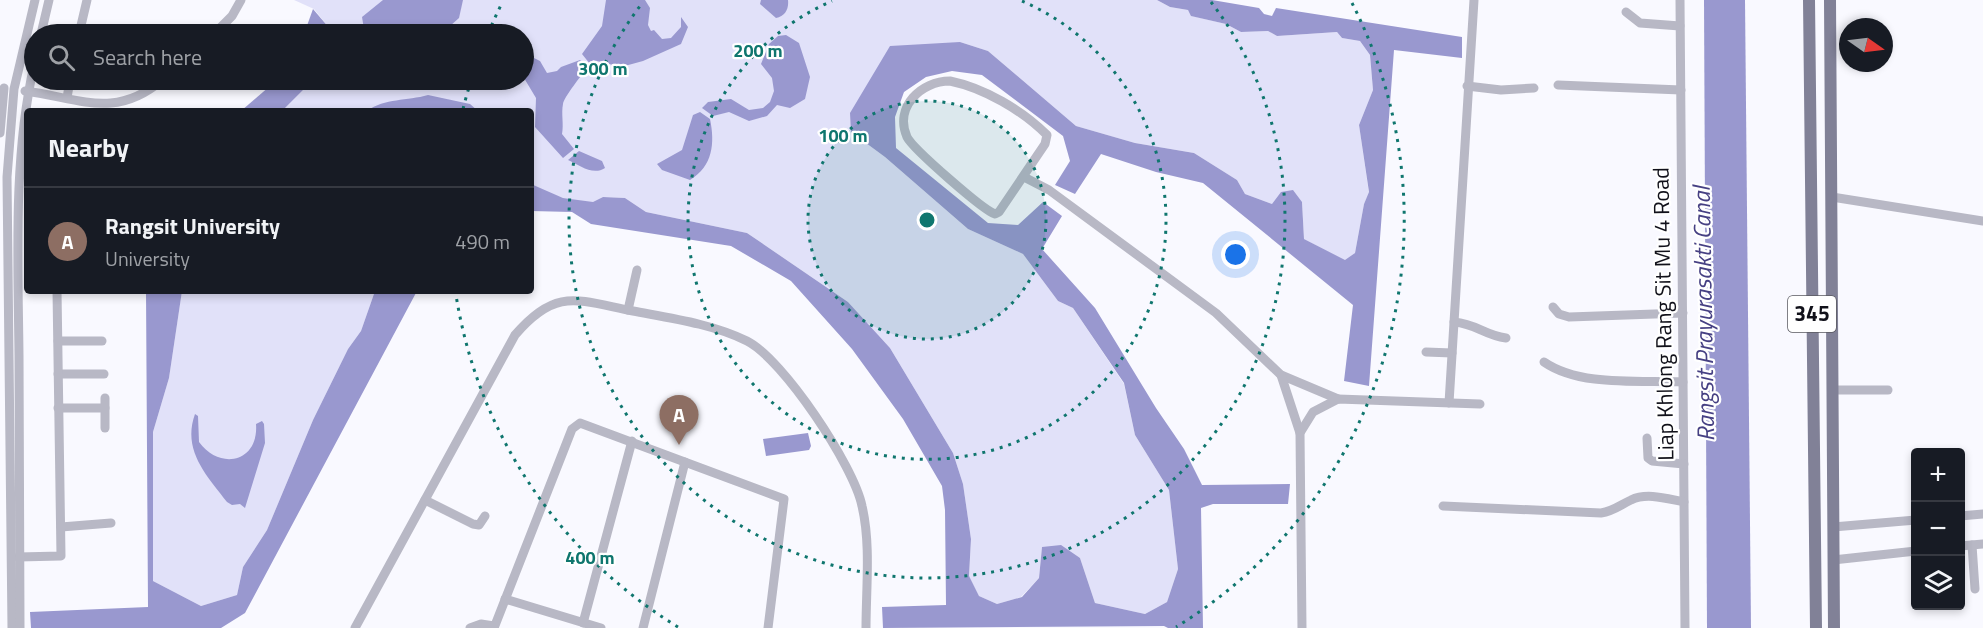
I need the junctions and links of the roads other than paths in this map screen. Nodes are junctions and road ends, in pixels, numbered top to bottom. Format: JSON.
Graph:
{"nodes":[{"id":1,"x":35,"y":0,"type":"edge"},
{"id":2,"x":49,"y":0,"type":"edge"},
{"id":3,"x":87,"y":0,"type":"edge"},
{"id":4,"x":241,"y":0,"type":"edge"},
{"id":5,"x":1474,"y":0,"type":"edge"},
{"id":6,"x":1680,"y":0,"type":"edge"},
{"id":7,"x":1809,"y":0,"type":"edge"},
{"id":8,"x":1830,"y":0,"type":"edge"},
{"id":9,"x":1626,"y":12,"type":"dead end"},
{"id":10,"x":27,"y":24,"type":"edge"},
{"id":11,"x":43,"y":24,"type":"edge"},
{"id":12,"x":81,"y":24,"type":"edge"},
{"id":13,"x":224,"y":24,"type":"edge"},
{"id":14,"x":1680,"y":26,"type":"junction"},
{"id":15,"x":24,"y":35,"type":"edge"},
{"id":16,"x":1558,"y":85,"type":"dead end"},
{"id":17,"x":1467,"y":86,"type":"junction"},
{"id":18,"x":1534,"y":88,"type":"dead end"},
{"id":19,"x":7,"y":89,"type":"edge"},
{"id":20,"x":68,"y":90,"type":"edge"},
{"id":21,"x":147,"y":90,"type":"edge"},
{"id":22,"x":1681,"y":90,"type":"junction"},
{"id":23,"x":28,"y":91,"type":"junction"},
{"id":24,"x":67,"y":98,"type":"junction"},
{"id":25,"x":132,"y":100,"type":"junction"},
{"id":26,"x":27,"y":108,"type":"edge"},
{"id":27,"x":134,"y":108,"type":"edge"},
{"id":28,"x":0,"y":133,"type":"edge"},
{"id":29,"x":24,"y":138,"type":"edge"},
{"id":30,"x":1024,"y":177,"type":"junction"},
{"id":31,"x":3,"y":191,"type":"edge"},
{"id":32,"x":1832,"y":197,"type":"junction"},
{"id":33,"x":1983,"y":221,"type":"edge"},
{"id":34,"x":2,"y":266,"type":"edge"},
{"id":35,"x":22,"y":266,"type":"edge"},
{"id":36,"x":637,"y":270,"type":"dead end"},
{"id":37,"x":57,"y":294,"type":"edge"},
{"id":38,"x":1553,"y":307,"type":"dead end"},
{"id":39,"x":628,"y":310,"type":"junction"},
{"id":40,"x":1683,"y":313,"type":"junction"},
{"id":41,"x":1454,"y":322,"type":"junction"},
{"id":42,"x":1506,"y":338,"type":"dead end"},
{"id":43,"x":58,"y":341,"type":"junction"},
{"id":44,"x":102,"y":341,"type":"dead end"},
{"id":45,"x":1426,"y":352,"type":"dead end"},
{"id":46,"x":1452,"y":353,"type":"junction"},
{"id":47,"x":1544,"y":362,"type":"dead end"},
{"id":48,"x":58,"y":374,"type":"junction"},
{"id":49,"x":104,"y":374,"type":"dead end"},
{"id":50,"x":1281,"y":375,"type":"junction"},
{"id":51,"x":1683,"y":382,"type":"junction"},
{"id":52,"x":1832,"y":390,"type":"junction"},
{"id":53,"x":1888,"y":390,"type":"dead end"},
{"id":54,"x":1338,"y":399,"type":"junction"},
{"id":55,"x":1449,"y":403,"type":"junction"},
{"id":56,"x":1480,"y":404,"type":"dead end"},
{"id":57,"x":58,"y":408,"type":"junction"},
{"id":58,"x":105,"y":428,"type":"dead end"},
{"id":59,"x":1300,"y":433,"type":"junction"},
{"id":60,"x":1647,"y":438,"type":"dead end"},
{"id":61,"x":632,"y":441,"type":"junction"},
{"id":62,"x":685,"y":462,"type":"junction"},
{"id":63,"x":1684,"y":464,"type":"junction"},
{"id":64,"x":425,"y":500,"type":"junction"},
{"id":65,"x":1684,"y":502,"type":"junction"},
{"id":66,"x":1443,"y":506,"type":"dead end"},
{"id":67,"x":1983,"y":514,"type":"edge"},
{"id":68,"x":484,"y":516,"type":"dead end"},
{"id":69,"x":1965,"y":516,"type":"edge"},
{"id":70,"x":1911,"y":520,"type":"edge"},
{"id":71,"x":111,"y":523,"type":"dead end"},
{"id":72,"x":61,"y":527,"type":"junction"},
{"id":73,"x":1833,"y":527,"type":"junction"},
{"id":74,"x":1983,"y":544,"type":"edge"},
{"id":75,"x":1972,"y":545,"type":"junction"},
{"id":76,"x":1965,"y":546,"type":"edge"},
{"id":77,"x":1911,"y":552,"type":"edge"},
{"id":78,"x":21,"y":557,"type":"junction"},
{"id":79,"x":10,"y":558,"type":"junction"},
{"id":80,"x":1833,"y":560,"type":"junction"},
{"id":81,"x":1975,"y":589,"type":"dead end"},
{"id":82,"x":506,"y":598,"type":"junction"},
{"id":83,"x":5,"y":606,"type":"edge"},
{"id":84,"x":583,"y":623,"type":"junction"},
{"id":85,"x":16,"y":626,"type":"edge"},
{"id":86,"x":494,"y":627,"type":"edge"},
{"id":87,"x":355,"y":628,"type":"edge"},
{"id":88,"x":470,"y":628,"type":"edge"},
{"id":89,"x":601,"y":628,"type":"edge"},
{"id":90,"x":643,"y":628,"type":"edge"},
{"id":91,"x":768,"y":628,"type":"edge"},
{"id":92,"x":866,"y":628,"type":"edge"},
{"id":93,"x":1302,"y":628,"type":"edge"},
{"id":94,"x":1685,"y":628,"type":"edge"},
{"id":95,"x":1816,"y":628,"type":"edge"},
{"id":96,"x":1834,"y":628,"type":"edge"}],
"edges":[{"from":1,"to":10,"type":"street"},
{"from":2,"to":11,"type":"street"},
{"from":3,"to":12,"type":"street"},
{"from":4,"to":13,"type":"street"},
{"from":5,"to":17,"type":"street"},
{"from":6,"to":14,"type":"street","name":"Liap Khlong Rang Sit Mu 4 Road"},
{"from":7,"to":95,"type":"main road","number":"345"},
{"from":8,"to":32,"type":"main road","number":"345"},
{"from":9,"to":14,"type":"street"},
{"from":14,"to":22,"type":"street","name":"Liap Khlong Rang Sit Mu 4 Road"},
{"from":15,"to":19,"type":"street"},
{"from":16,"to":22,"type":"street"},
{"from":17,"to":18,"type":"street"},
{"from":17,"to":41,"type":"street"},
{"from":19,"to":23,"type":"street"},
{"from":19,"to":28,"type":"street"},
{"from":19,"to":31,"type":"street"},
{"from":20,"to":24,"type":"street"},
{"from":21,"to":25,"type":"street"},
{"from":22,"to":40,"type":"street","name":"Liap Khlong Rang Sit Mu 4 Road"},
{"from":23,"to":24,"type":"street"},
{"from":23,"to":26,"type":"street"},
{"from":24,"to":25,"type":"street"},
{"from":25,"to":27,"type":"street"},
{"from":29,"to":35,"type":"street"},
{"from":30,"to":30,"type":"street"},
{"from":30,"to":50,"type":"street"},
{"from":31,"to":34,"type":"street"},
{"from":32,"to":33,"type":"street"},
{"from":32,"to":52,"type":"main road","number":"345"},
{"from":34,"to":35,"type":"street"},
{"from":34,"to":79,"type":"street"},
{"from":35,"to":78,"type":"street"},
{"from":36,"to":39,"type":"street"},
{"from":37,"to":43,"type":"street"},
{"from":38,"to":40,"type":"street"},
{"from":39,"to":64,"type":"street"},
{"from":39,"to":92,"type":"street"},
{"from":40,"to":51,"type":"street","name":"Liap Khlong Rang Sit Mu 4 Road"},
{"from":41,"to":42,"type":"street"},
{"from":41,"to":46,"type":"street"},
{"from":43,"to":44,"type":"street"},
{"from":43,"to":48,"type":"street"},
{"from":45,"to":46,"type":"street"},
{"from":46,"to":55,"type":"street"},
{"from":47,"to":51,"type":"street"},
{"from":48,"to":49,"type":"street"},
{"from":48,"to":57,"type":"street"},
{"from":50,"to":54,"type":"street"},
{"from":50,"to":59,"type":"street"},
{"from":51,"to":63,"type":"street","name":"Liap Khlong Rang Sit Mu 4 Road"},
{"from":52,"to":53,"type":"street"},
{"from":52,"to":73,"type":"main road","number":"345"},
{"from":54,"to":55,"type":"street"},
{"from":54,"to":59,"type":"street"},
{"from":55,"to":56,"type":"street"},
{"from":57,"to":58,"type":"street"},
{"from":57,"to":72,"type":"street"},
{"from":59,"to":93,"type":"street"},
{"from":60,"to":63,"type":"street"},
{"from":61,"to":62,"type":"street"},
{"from":61,"to":82,"type":"street"},
{"from":61,"to":84,"type":"street"},
{"from":62,"to":90,"type":"street"},
{"from":62,"to":91,"type":"street"},
{"from":63,"to":65,"type":"street","name":"Liap Khlong Rang Sit Mu 4 Road"},
{"from":64,"to":68,"type":"street"},
{"from":64,"to":87,"type":"street"},
{"from":65,"to":66,"type":"street"},
{"from":65,"to":94,"type":"street","name":"Liap Khlong Rang Sit Mu 4 Road"},
{"from":67,"to":69,"type":"street"},
{"from":70,"to":73,"type":"street"},
{"from":71,"to":72,"type":"street"},
{"from":72,"to":78,"type":"street"},
{"from":73,"to":80,"type":"main road","number":"345"},
{"from":74,"to":75,"type":"street"},
{"from":75,"to":76,"type":"street"},
{"from":75,"to":81,"type":"street"},
{"from":77,"to":80,"type":"street"},
{"from":78,"to":79,"type":"street"},
{"from":78,"to":85,"type":"street"},
{"from":79,"to":83,"type":"street"},
{"from":80,"to":96,"type":"main road","number":"345"},
{"from":82,"to":84,"type":"street"},
{"from":82,"to":86,"type":"street"},
{"from":83,"to":85,"type":"street"},
{"from":84,"to":89,"type":"street"},
{"from":86,"to":88,"type":"street"}]}
